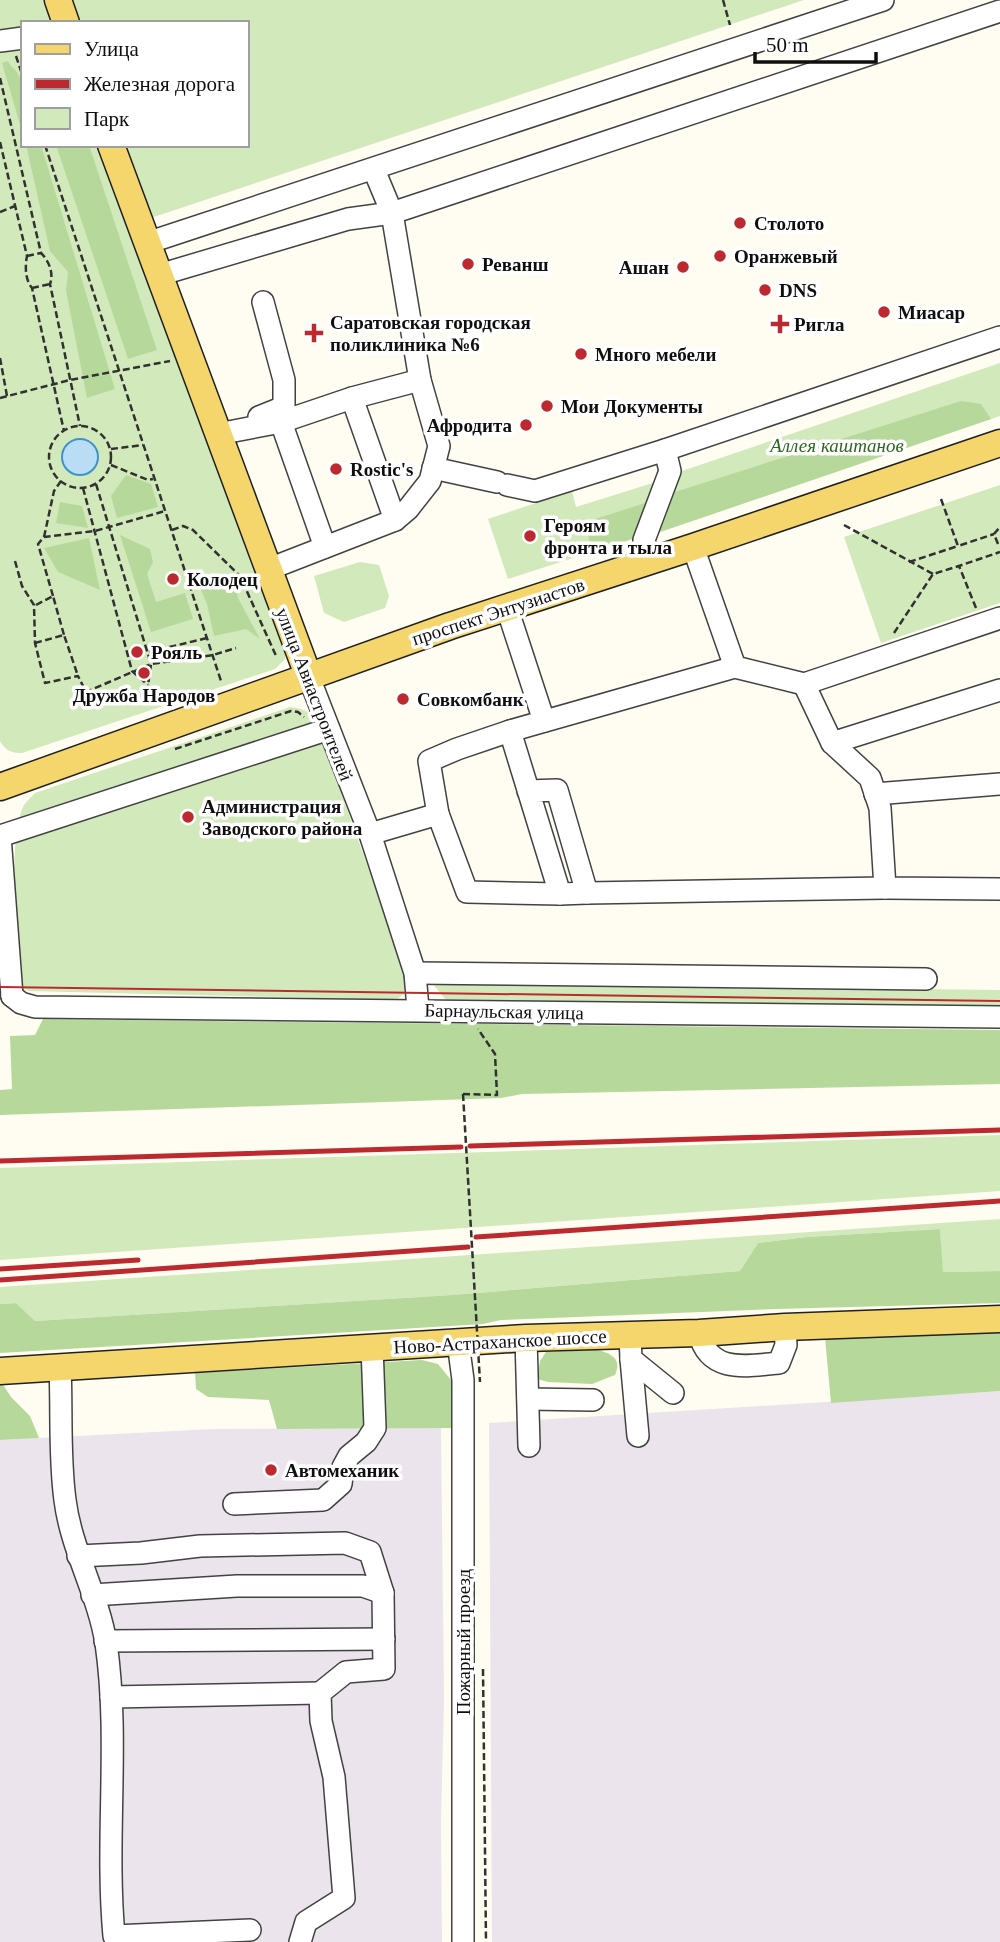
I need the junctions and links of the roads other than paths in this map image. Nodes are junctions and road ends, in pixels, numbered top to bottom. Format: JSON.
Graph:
{"nodes":[{"id":1,"x":58,"y":0,"type":"edge"},
{"id":2,"x":883,"y":0,"type":"edge"},
{"id":3,"x":1000,"y":11,"type":"edge"},
{"id":4,"x":65,"y":21,"type":"edge"},
{"id":5,"x":21,"y":38,"type":"edge"},
{"id":6,"x":0,"y":41,"type":"edge"},
{"id":7,"x":112,"y":147,"type":"edge"},
{"id":8,"x":374,"y":170,"type":"junction"},
{"id":9,"x":393,"y":213,"type":"junction"},
{"id":10,"x":147,"y":243,"type":"junction"},
{"id":11,"x":159,"y":275,"type":"junction"},
{"id":12,"x":263,"y":302,"type":"dead end"},
{"id":13,"x":1000,"y":337,"type":"edge"},
{"id":14,"x":420,"y":380,"type":"junction"},
{"id":15,"x":352,"y":398,"type":"junction"},
{"id":16,"x":281,"y":422,"type":"junction"},
{"id":17,"x":218,"y":434,"type":"junction"},
{"id":18,"x":1000,"y":443,"type":"edge"},
{"id":19,"x":665,"y":450,"type":"junction"},
{"id":20,"x":433,"y":468,"type":"junction"},
{"id":21,"x":395,"y":520,"type":"junction"},
{"id":22,"x":693,"y":547,"type":"junction"},
{"id":23,"x":325,"y":548,"type":"junction"},
{"id":24,"x":649,"y":561,"type":"junction"},
{"id":25,"x":269,"y":569,"type":"junction"},
{"id":26,"x":507,"y":608,"type":"junction"},
{"id":27,"x":991,"y":621,"type":"edge"},
{"id":28,"x":735,"y":667,"type":"junction"},
{"id":29,"x":308,"y":676,"type":"junction"},
{"id":30,"x":804,"y":684,"type":"junction"},
{"id":31,"x":1000,"y":690,"type":"edge"},
{"id":32,"x":544,"y":721,"type":"junction"},
{"id":33,"x":329,"y":729,"type":"junction"},
{"id":34,"x":510,"y":731,"type":"junction"},
{"id":35,"x":832,"y":743,"type":"junction"},
{"id":36,"x":1000,"y":784,"type":"edge"},
{"id":37,"x":0,"y":787,"type":"edge"},
{"id":38,"x":528,"y":791,"type":"junction"},
{"id":39,"x":875,"y":794,"type":"junction"},
{"id":40,"x":438,"y":814,"type":"junction"},
{"id":41,"x":370,"y":834,"type":"junction"},
{"id":42,"x":0,"y":836,"type":"edge"},
{"id":43,"x":884,"y":888,"type":"junction"},
{"id":44,"x":1000,"y":889,"type":"edge"},
{"id":45,"x":587,"y":893,"type":"junction"},
{"id":46,"x":560,"y":894,"type":"junction"},
{"id":47,"x":415,"y":972,"type":"junction"},
{"id":48,"x":926,"y":979,"type":"dead end"},
{"id":49,"x":6,"y":1000,"type":"edge"},
{"id":50,"x":418,"y":1009,"type":"junction"},
{"id":51,"x":1000,"y":1017,"type":"edge"},
{"id":52,"x":1000,"y":1319,"type":"edge"},
{"id":53,"x":785,"y":1327,"type":"junction"},
{"id":54,"x":699,"y":1333,"type":"junction"},
{"id":55,"x":526,"y":1338,"type":"junction"},
{"id":56,"x":458,"y":1342,"type":"junction"},
{"id":57,"x":372,"y":1346,"type":"junction"},
{"id":58,"x":631,"y":1347,"type":"junction"},
{"id":59,"x":60,"y":1367,"type":"junction"},
{"id":60,"x":0,"y":1371,"type":"edge"},
{"id":61,"x":673,"y":1393,"type":"dead end"},
{"id":62,"x":528,"y":1399,"type":"junction"},
{"id":63,"x":593,"y":1400,"type":"dead end"},
{"id":64,"x":638,"y":1436,"type":"dead end"},
{"id":65,"x":529,"y":1446,"type":"dead end"},
{"id":66,"x":234,"y":1504,"type":"dead end"},
{"id":67,"x":78,"y":1556,"type":"junction"},
{"id":68,"x":383,"y":1593,"type":"junction"},
{"id":69,"x":92,"y":1595,"type":"junction"},
{"id":70,"x":384,"y":1639,"type":"junction"},
{"id":71,"x":105,"y":1641,"type":"junction"},
{"id":72,"x":320,"y":1693,"type":"junction"},
{"id":73,"x":111,"y":1697,"type":"junction"},
{"id":74,"x":250,"y":1930,"type":"dead end"},
{"id":75,"x":300,"y":1942,"type":"edge"},
{"id":76,"x":463,"y":1942,"type":"edge"}],
"edges":[{"from":1,"to":4,"type":"main road"},
{"from":2,"to":8,"type":"street"},
{"from":3,"to":9,"type":"street"},
{"from":5,"to":6,"type":"street"},
{"from":7,"to":10,"type":"main road","name":"улица Авиастроителей"},
{"from":8,"to":9,"type":"street"},
{"from":8,"to":10,"type":"street"},
{"from":9,"to":11,"type":"street"},
{"from":9,"to":14,"type":"street"},
{"from":10,"to":11,"type":"main road","name":"улица Авиастроителей"},
{"from":11,"to":17,"type":"main road","name":"улица Авиастроителей"},
{"from":12,"to":17,"type":"street"},
{"from":13,"to":19,"type":"street"},
{"from":14,"to":15,"type":"street"},
{"from":14,"to":20,"type":"street"},
{"from":15,"to":16,"type":"street"},
{"from":15,"to":21,"type":"street"},
{"from":16,"to":17,"type":"street"},
{"from":16,"to":23,"type":"street"},
{"from":17,"to":25,"type":"main road","name":"улица Авиастроителей"},
{"from":18,"to":22,"type":"main road","name":"проспект Энтузиастов"},
{"from":19,"to":20,"type":"street"},
{"from":19,"to":24,"type":"street"},
{"from":20,"to":21,"type":"street"},
{"from":21,"to":23,"type":"street"},
{"from":22,"to":24,"type":"main road","name":"проспект Энтузиастов"},
{"from":22,"to":28,"type":"street"},
{"from":23,"to":25,"type":"street"},
{"from":24,"to":26,"type":"main road","name":"проспект Энтузиастов"},
{"from":25,"to":29,"type":"main road","name":"улица Авиастроителей"},
{"from":26,"to":29,"type":"main road","name":"проспект Энтузиастов"},
{"from":26,"to":32,"type":"street"},
{"from":27,"to":30,"type":"street"},
{"from":28,"to":30,"type":"street"},
{"from":28,"to":32,"type":"street"},
{"from":29,"to":33,"type":"street","name":"улица Авиастроителей"},
{"from":29,"to":37,"type":"main road","name":"проспект Энтузиастов"},
{"from":30,"to":35,"type":"street"},
{"from":31,"to":35,"type":"street"},
{"from":32,"to":34,"type":"street"},
{"from":33,"to":41,"type":"street","name":"улица Авиастроителей"},
{"from":33,"to":42,"type":"street"},
{"from":34,"to":38,"type":"street"},
{"from":34,"to":40,"type":"street"},
{"from":35,"to":39,"type":"street"},
{"from":36,"to":39,"type":"street"},
{"from":38,"to":45,"type":"street"},
{"from":38,"to":46,"type":"street"},
{"from":39,"to":43,"type":"street"},
{"from":40,"to":41,"type":"street"},
{"from":40,"to":46,"type":"street"},
{"from":41,"to":47,"type":"street","name":"улица Авиастроителей"},
{"from":42,"to":49,"type":"street"},
{"from":43,"to":44,"type":"street"},
{"from":43,"to":45,"type":"street"},
{"from":45,"to":46,"type":"street"},
{"from":47,"to":48,"type":"street"},
{"from":47,"to":50,"type":"street","name":"улица Авиастроителей"},
{"from":49,"to":50,"type":"street","name":"Барнаульская улица"},
{"from":50,"to":51,"type":"street","name":"Барнаульская улица"},
{"from":52,"to":53,"type":"main road","name":"Ново-Астраханское шоссе"},
{"from":53,"to":54,"type":"main road","name":"Ново-Астраханское шоссе"},
{"from":53,"to":54,"type":"street"},
{"from":54,"to":58,"type":"main road","name":"Ново-Астраханское шоссе"},
{"from":55,"to":56,"type":"main road","name":"Ново-Астраханское шоссе"},
{"from":55,"to":58,"type":"main road","name":"Ново-Астраханское шоссе"},
{"from":55,"to":62,"type":"street"},
{"from":56,"to":57,"type":"main road","name":"Ново-Астраханское шоссе"},
{"from":56,"to":76,"type":"street","name":"Пожарный проезд"},
{"from":57,"to":59,"type":"main road","name":"Ново-Астраханское шоссе"},
{"from":57,"to":66,"type":"street"},
{"from":58,"to":61,"type":"street"},
{"from":58,"to":64,"type":"street"},
{"from":59,"to":60,"type":"main road","name":"Ново-Астраханское шоссе"},
{"from":59,"to":67,"type":"street"},
{"from":62,"to":63,"type":"street"},
{"from":62,"to":65,"type":"street"},
{"from":67,"to":68,"type":"street"},
{"from":67,"to":69,"type":"street"},
{"from":68,"to":69,"type":"street"},
{"from":68,"to":70,"type":"street"},
{"from":69,"to":71,"type":"street"},
{"from":70,"to":71,"type":"street"},
{"from":70,"to":72,"type":"street"},
{"from":71,"to":73,"type":"street"},
{"from":72,"to":73,"type":"street"},
{"from":72,"to":75,"type":"street"},
{"from":73,"to":74,"type":"street"}]}
